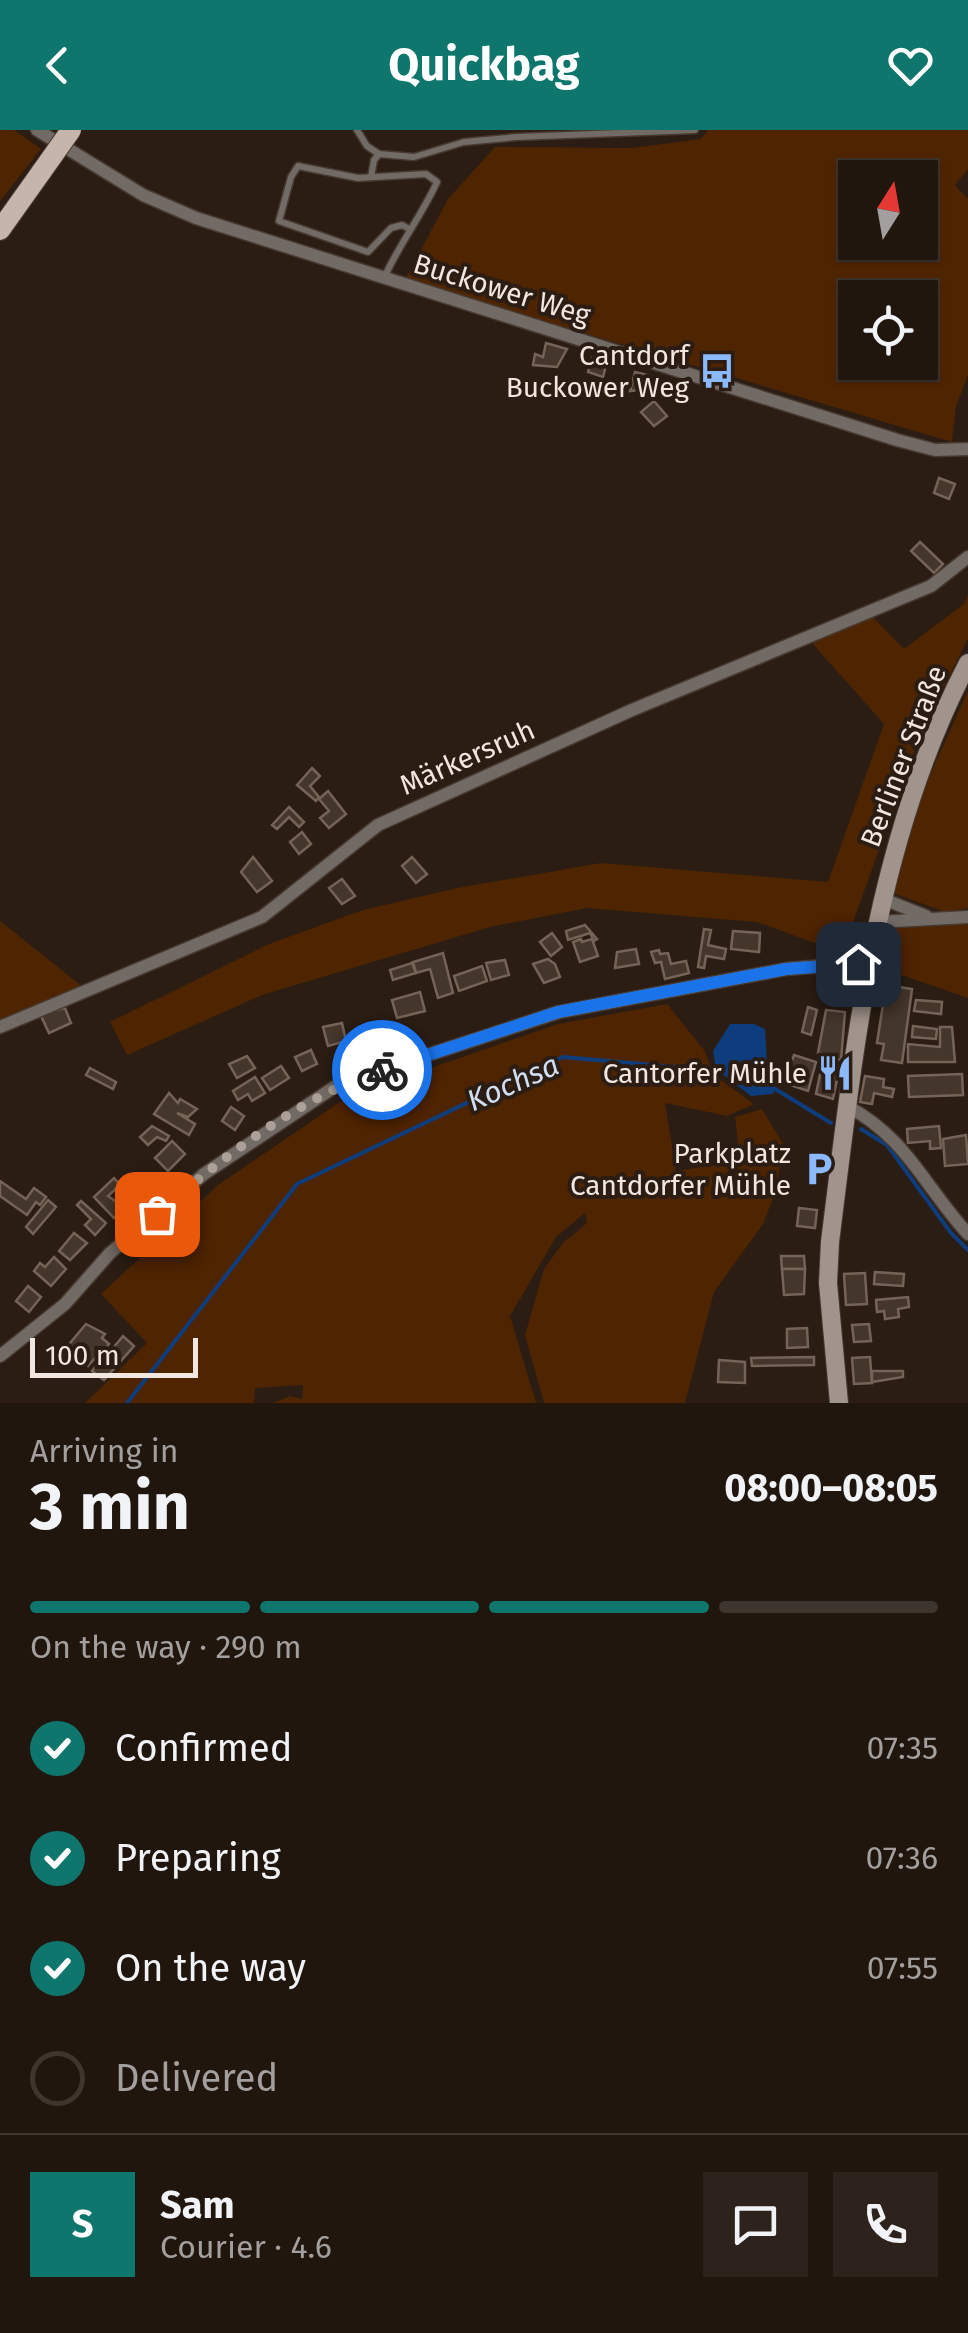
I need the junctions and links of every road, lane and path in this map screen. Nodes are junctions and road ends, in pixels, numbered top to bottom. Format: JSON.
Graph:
{"nodes":[{"id":1,"x":37,"y":130,"type":"edge"},
{"id":2,"x":70,"y":130,"type":"edge"},
{"id":3,"x":356,"y":130,"type":"edge"},
{"id":4,"x":489,"y":130,"type":"edge"},
{"id":5,"x":696,"y":130,"type":"edge"},
{"id":6,"x":484,"y":140,"type":"junction"},
{"id":7,"x":379,"y":154,"type":"junction"},
{"id":8,"x":371,"y":177,"type":"junction"},
{"id":9,"x":409,"y":229,"type":"junction"},
{"id":10,"x":0,"y":230,"type":"edge"},
{"id":11,"x":384,"y":278,"type":"junction"},
{"id":12,"x":968,"y":449,"type":"edge"},
{"id":13,"x":968,"y":557,"type":"edge"},
{"id":14,"x":968,"y":663,"type":"edge"},
{"id":15,"x":882,"y":899,"type":"junction"},
{"id":16,"x":929,"y":917,"type":"junction"},
{"id":17,"x":968,"y":917,"type":"edge"},
{"id":18,"x":877,"y":922,"type":"junction"},
{"id":19,"x":868,"y":966,"type":"junction"},
{"id":20,"x":0,"y":1027,"type":"edge"},
{"id":21,"x":847,"y":1106,"type":"junction"},
{"id":22,"x":968,"y":1234,"type":"edge"},
{"id":23,"x":0,"y":1356,"type":"edge"},
{"id":24,"x":840,"y":1403,"type":"edge"}],
"edges":[{"from":1,"to":11,"type":"street","name":"Buckower Weg"},
{"from":2,"to":10,"type":"main road","bridge":true},
{"from":3,"to":7,"type":"lane"},
{"from":4,"to":6,"type":"lane"},
{"from":5,"to":6,"type":"lane"},
{"from":6,"to":7,"type":"lane"},
{"from":7,"to":8,"type":"lane"},
{"from":8,"to":9,"type":"lane"},
{"from":8,"to":9,"type":"lane"},
{"from":9,"to":11,"type":"lane"},
{"from":11,"to":12,"type":"street","name":"Buckower Weg"},
{"from":13,"to":20,"type":"street","name":"Märkersruh"},
{"from":14,"to":15,"type":"main road","name":"Berliner Straße"},
{"from":15,"to":16,"type":"street"},
{"from":15,"to":18,"type":"main road","name":"Berliner Straße"},
{"from":16,"to":17,"type":"street"},
{"from":16,"to":18,"type":"street"},
{"from":18,"to":19,"type":"main road","name":"Berliner Straße"},
{"from":19,"to":21,"type":"main road","name":"Berliner Straße"},
{"from":19,"to":23,"type":"street"},
{"from":21,"to":22,"type":"street"},
{"from":21,"to":24,"type":"main road","name":"Berliner Straße"}]}
